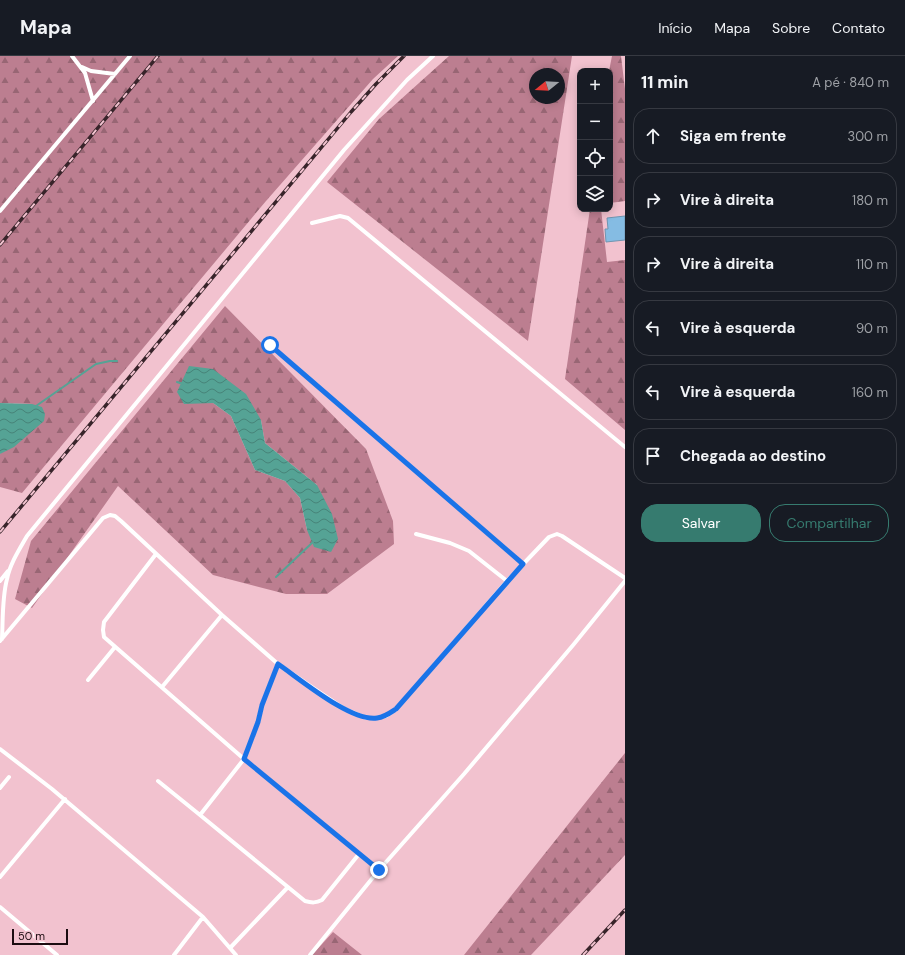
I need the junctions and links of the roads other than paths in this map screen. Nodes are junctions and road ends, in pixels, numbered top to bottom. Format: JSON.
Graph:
{"nodes":[{"id":1,"x":72,"y":56,"type":"edge"},
{"id":2,"x":130,"y":56,"type":"edge"},
{"id":3,"x":433,"y":56,"type":"edge"},
{"id":4,"x":81,"y":67,"type":"junction"},
{"id":5,"x":115,"y":74,"type":"junction"},
{"id":6,"x":93,"y":101,"type":"junction"},
{"id":7,"x":0,"y":211,"type":"edge"},
{"id":8,"x":312,"y":223,"type":"dead end"},
{"id":9,"x":270,"y":345,"type":"dead end"},
{"id":10,"x":625,"y":447,"type":"edge"},
{"id":11,"x":416,"y":534,"type":"dead end"},
{"id":12,"x":156,"y":554,"type":"junction"},
{"id":13,"x":523,"y":564,"type":"junction"},
{"id":14,"x":10,"y":569,"type":"junction"},
{"id":15,"x":625,"y":579,"type":"edge"},
{"id":16,"x":0,"y":581,"type":"edge"},
{"id":17,"x":507,"y":581,"type":"junction"},
{"id":18,"x":222,"y":615,"type":"junction"},
{"id":19,"x":1,"y":640,"type":"edge"},
{"id":20,"x":115,"y":647,"type":"junction"},
{"id":21,"x":278,"y":664,"type":"junction"},
{"id":22,"x":88,"y":680,"type":"dead end"},
{"id":23,"x":162,"y":687,"type":"junction"},
{"id":24,"x":0,"y":749,"type":"edge"},
{"id":25,"x":244,"y":759,"type":"junction"},
{"id":26,"x":9,"y":777,"type":"dead end"},
{"id":27,"x":158,"y":781,"type":"dead end"},
{"id":28,"x":0,"y":788,"type":"edge"},
{"id":29,"x":65,"y":799,"type":"junction"},
{"id":30,"x":200,"y":815,"type":"junction"},
{"id":31,"x":358,"y":854,"type":"junction"},
{"id":32,"x":379,"y":870,"type":"junction"},
{"id":33,"x":0,"y":877,"type":"edge"},
{"id":34,"x":288,"y":887,"type":"junction"},
{"id":35,"x":0,"y":907,"type":"edge"},
{"id":36,"x":204,"y":917,"type":"junction"},
{"id":37,"x":230,"y":948,"type":"junction"},
{"id":38,"x":57,"y":955,"type":"edge"},
{"id":39,"x":174,"y":955,"type":"edge"},
{"id":40,"x":236,"y":955,"type":"edge"},
{"id":41,"x":310,"y":955,"type":"edge"}],
"edges":[{"from":1,"to":4,"type":"lane"},
{"from":2,"to":5,"type":"lane"},
{"from":3,"to":14,"type":"lane"},
{"from":4,"to":5,"type":"lane"},
{"from":4,"to":6,"type":"lane"},
{"from":5,"to":6,"type":"lane"},
{"from":6,"to":7,"type":"lane"},
{"from":8,"to":10,"type":"lane"},
{"from":9,"to":13,"type":"lane"},
{"from":11,"to":17,"type":"lane"},
{"from":12,"to":18,"type":"lane"},
{"from":12,"to":19,"type":"lane"},
{"from":12,"to":20,"type":"lane"},
{"from":13,"to":15,"type":"lane"},
{"from":13,"to":17,"type":"lane"},
{"from":14,"to":16,"type":"lane"},
{"from":14,"to":19,"type":"lane"},
{"from":15,"to":32,"type":"lane"},
{"from":17,"to":21,"type":"lane"},
{"from":18,"to":21,"type":"lane"},
{"from":18,"to":23,"type":"lane"},
{"from":20,"to":22,"type":"lane"},
{"from":20,"to":23,"type":"lane"},
{"from":21,"to":25,"type":"lane"},
{"from":23,"to":25,"type":"lane"},
{"from":24,"to":29,"type":"lane"},
{"from":25,"to":30,"type":"lane"},
{"from":25,"to":31,"type":"lane"},
{"from":26,"to":28,"type":"lane"},
{"from":27,"to":30,"type":"lane"},
{"from":29,"to":33,"type":"lane"},
{"from":29,"to":36,"type":"lane"},
{"from":30,"to":34,"type":"lane"},
{"from":31,"to":32,"type":"lane"},
{"from":31,"to":34,"type":"lane"},
{"from":32,"to":41,"type":"lane"},
{"from":34,"to":37,"type":"lane"},
{"from":35,"to":38,"type":"lane"},
{"from":36,"to":37,"type":"lane"},
{"from":36,"to":39,"type":"lane"},
{"from":37,"to":40,"type":"lane"}]}
